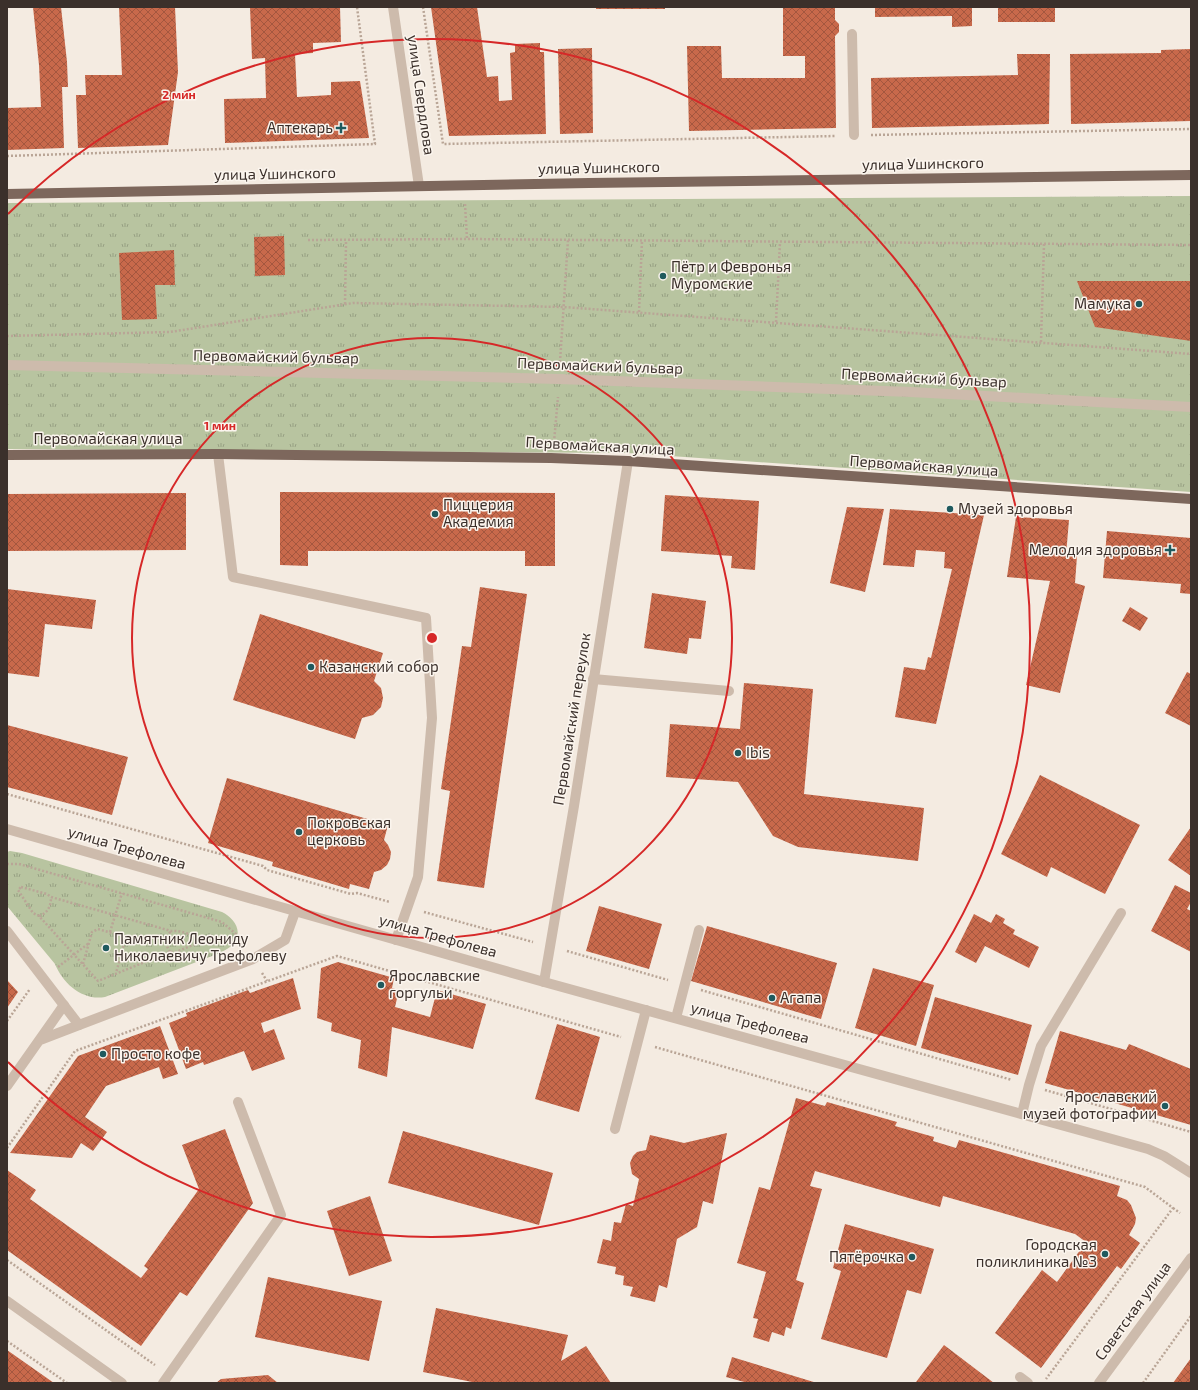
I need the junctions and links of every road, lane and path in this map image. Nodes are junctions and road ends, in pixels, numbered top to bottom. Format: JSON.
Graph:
{"nodes":[{"id":1,"x":357,"y":7,"type":"edge"},
{"id":2,"x":393,"y":7,"type":"edge"},
{"id":3,"x":423,"y":7,"type":"edge"},
{"id":4,"x":852,"y":34,"type":"dead end"},
{"id":5,"x":1191,"y":129,"type":"edge"},
{"id":6,"x":854,"y":136,"type":"junction"},
{"id":7,"x":7,"y":156,"type":"edge"},
{"id":8,"x":1191,"y":175,"type":"edge"},
{"id":9,"x":419,"y":186,"type":"junction"},
{"id":10,"x":7,"y":194,"type":"edge"},
{"id":11,"x":465,"y":200,"type":"dead end"},
{"id":12,"x":467,"y":239,"type":"junction"},
{"id":13,"x":308,"y":240,"type":"dead end"},
{"id":14,"x":568,"y":240,"type":"junction"},
{"id":15,"x":346,"y":241,"type":"junction"},
{"id":16,"x":642,"y":241,"type":"junction"},
{"id":17,"x":780,"y":242,"type":"junction"},
{"id":18,"x":1044,"y":244,"type":"junction"},
{"id":19,"x":1191,"y":245,"type":"edge"},
{"id":20,"x":345,"y":304,"type":"junction"},
{"id":21,"x":564,"y":306,"type":"junction"},
{"id":22,"x":639,"y":312,"type":"junction"},
{"id":23,"x":776,"y":322,"type":"junction"},
{"id":24,"x":7,"y":336,"type":"edge"},
{"id":25,"x":1041,"y":342,"type":"junction"},
{"id":26,"x":1191,"y":354,"type":"edge"},
{"id":27,"x":7,"y":365,"type":"edge"},
{"id":28,"x":559,"y":379,"type":"junction"},
{"id":29,"x":1191,"y":407,"type":"edge"},
{"id":30,"x":218,"y":454,"type":"junction"},
{"id":31,"x":7,"y":455,"type":"edge"},
{"id":32,"x":553,"y":458,"type":"junction"},
{"id":33,"x":628,"y":461,"type":"junction"},
{"id":34,"x":1191,"y":499,"type":"edge"},
{"id":35,"x":593,"y":679,"type":"junction"},
{"id":36,"x":729,"y":691,"type":"dead end"},
{"id":37,"x":7,"y":794,"type":"edge"},
{"id":38,"x":7,"y":829,"type":"edge"},
{"id":39,"x":7,"y":833,"type":"edge"},
{"id":40,"x":20,"y":833,"type":"junction"},
{"id":41,"x":7,"y":864,"type":"edge"},
{"id":42,"x":122,"y":893,"type":"junction"},
{"id":43,"x":51,"y":897,"type":"junction"},
{"id":44,"x":407,"y":907,"type":"junction"},
{"id":45,"x":296,"y":912,"type":"junction"},
{"id":46,"x":1121,"y":913,"type":"dead end"},
{"id":47,"x":39,"y":916,"type":"junction"},
{"id":48,"x":115,"y":916,"type":"junction"},
{"id":49,"x":699,"y":930,"type":"dead end"},
{"id":50,"x":7,"y":931,"type":"edge"},
{"id":51,"x":171,"y":931,"type":"junction"},
{"id":52,"x":110,"y":932,"type":"junction"},
{"id":53,"x":396,"y":940,"type":"junction"},
{"id":54,"x":550,"y":946,"type":"junction"},
{"id":55,"x":170,"y":952,"type":"junction"},
{"id":56,"x":253,"y":959,"type":"junction"},
{"id":57,"x":83,"y":964,"type":"junction"},
{"id":58,"x":116,"y":974,"type":"junction"},
{"id":59,"x":267,"y":981,"type":"junction"},
{"id":60,"x":544,"y":982,"type":"junction"},
{"id":61,"x":684,"y":985,"type":"junction"},
{"id":62,"x":64,"y":1005,"type":"junction"},
{"id":63,"x":646,"y":1010,"type":"junction"},
{"id":64,"x":676,"y":1018,"type":"junction"},
{"id":65,"x":79,"y":1025,"type":"junction"},
{"id":66,"x":40,"y":1040,"type":"junction"},
{"id":67,"x":638,"y":1042,"type":"junction"},
{"id":68,"x":1029,"y":1085,"type":"junction"},
{"id":69,"x":7,"y":1086,"type":"edge"},
{"id":70,"x":238,"y":1102,"type":"dead end"},
{"id":71,"x":1022,"y":1114,"type":"junction"},
{"id":72,"x":615,"y":1129,"type":"dead end"},
{"id":73,"x":1191,"y":1132,"type":"edge"},
{"id":74,"x":7,"y":1148,"type":"edge"},
{"id":75,"x":1191,"y":1173,"type":"edge"},
{"id":76,"x":1173,"y":1208,"type":"junction"},
{"id":77,"x":1180,"y":1213,"type":"dead end"},
{"id":78,"x":1191,"y":1258,"type":"edge"},
{"id":79,"x":7,"y":1260,"type":"edge"},
{"id":80,"x":7,"y":1301,"type":"edge"},
{"id":81,"x":1191,"y":1316,"type":"edge"},
{"id":82,"x":7,"y":1341,"type":"edge"},
{"id":83,"x":166,"y":1379,"type":"edge"},
{"id":84,"x":67,"y":1383,"type":"edge"},
{"id":85,"x":122,"y":1383,"type":"edge"},
{"id":86,"x":1043,"y":1383,"type":"edge"},
{"id":87,"x":1099,"y":1383,"type":"edge"},
{"id":88,"x":1143,"y":1383,"type":"edge"}],
"edges":[{"from":1,"to":7,"type":"path"},
{"from":2,"to":9,"type":"street","name":"улица Свердлова"},
{"from":3,"to":6,"type":"path"},
{"from":4,"to":6,"type":"street"},
{"from":5,"to":6,"type":"path"},
{"from":8,"to":9,"type":"main road","name":"улица Ушинского"},
{"from":9,"to":10,"type":"main road","name":"улица Ушинского"},
{"from":11,"to":12,"type":"path"},
{"from":12,"to":14,"type":"path"},
{"from":12,"to":15,"type":"path"},
{"from":13,"to":15,"type":"path"},
{"from":14,"to":16,"type":"path"},
{"from":14,"to":21,"type":"path"},
{"from":15,"to":20,"type":"path"},
{"from":16,"to":17,"type":"path"},
{"from":16,"to":22,"type":"path"},
{"from":17,"to":18,"type":"path"},
{"from":17,"to":23,"type":"path"},
{"from":18,"to":19,"type":"path"},
{"from":18,"to":25,"type":"path"},
{"from":20,"to":21,"type":"path"},
{"from":20,"to":24,"type":"path"},
{"from":21,"to":22,"type":"path"},
{"from":21,"to":28,"type":"path"},
{"from":22,"to":23,"type":"path"},
{"from":23,"to":25,"type":"path"},
{"from":25,"to":26,"type":"path"},
{"from":27,"to":28,"type":"street","name":"Первомайский бульвар"},
{"from":28,"to":29,"type":"street","name":"Первомайский бульвар"},
{"from":28,"to":32,"type":"path"},
{"from":30,"to":31,"type":"main road","name":"Первомайская улица"},
{"from":30,"to":32,"type":"main road","name":"Первомайская улица"},
{"from":30,"to":44,"type":"street"},
{"from":32,"to":33,"type":"main road","name":"Первомайская улица"},
{"from":33,"to":34,"type":"main road","name":"Первомайская улица"},
{"from":33,"to":35,"type":"street","name":"Первомайский переулок"},
{"from":35,"to":36,"type":"street"},
{"from":35,"to":54,"type":"street","name":"Первомайский переулок"},
{"from":37,"to":44,"type":"path"},
{"from":38,"to":40,"type":"street","name":"улица Трефолева"},
{"from":39,"to":40,"type":"street","name":"улица Трефолева"},
{"from":40,"to":45,"type":"street","name":"улица Трефолева"},
{"from":41,"to":42,"type":"path"},
{"from":42,"to":48,"type":"path"},
{"from":42,"to":56,"type":"path"},
{"from":43,"to":47,"type":"path"},
{"from":43,"to":47,"type":"path"},
{"from":43,"to":48,"type":"path"},
{"from":44,"to":53,"type":"street"},
{"from":44,"to":54,"type":"path"},
{"from":45,"to":53,"type":"street","name":"улица Трефолева"},
{"from":45,"to":56,"type":"street"},
{"from":46,"to":68,"type":"street"},
{"from":47,"to":57,"type":"path"},
{"from":48,"to":51,"type":"path"},
{"from":48,"to":52,"type":"path"},
{"from":49,"to":61,"type":"street"},
{"from":50,"to":62,"type":"street"},
{"from":51,"to":55,"type":"path"},
{"from":51,"to":55,"type":"path"},
{"from":52,"to":57,"type":"path"},
{"from":52,"to":58,"type":"path"},
{"from":53,"to":60,"type":"street","name":"улица Трефолева"},
{"from":54,"to":60,"type":"street","name":"Первомайский переулок"},
{"from":54,"to":61,"type":"path"},
{"from":55,"to":58,"type":"path"},
{"from":56,"to":59,"type":"path"},
{"from":56,"to":65,"type":"street"},
{"from":57,"to":58,"type":"path"},
{"from":59,"to":67,"type":"path"},
{"from":59,"to":74,"type":"path"},
{"from":60,"to":63,"type":"street","name":"улица Трефолева"},
{"from":61,"to":64,"type":"street"},
{"from":61,"to":68,"type":"path"},
{"from":62,"to":65,"type":"street"},
{"from":62,"to":66,"type":"street"},
{"from":63,"to":64,"type":"street","name":"улица Трефолева"},
{"from":63,"to":67,"type":"street"},
{"from":64,"to":71,"type":"street","name":"улица Трефолева"},
{"from":65,"to":66,"type":"street"},
{"from":66,"to":69,"type":"street"},
{"from":67,"to":72,"type":"street"},
{"from":67,"to":76,"type":"path"},
{"from":68,"to":71,"type":"street"},
{"from":68,"to":73,"type":"path"},
{"from":70,"to":83,"type":"street"},
{"from":71,"to":75,"type":"street","name":"улица Трефолева"},
{"from":76,"to":77,"type":"path"},
{"from":76,"to":86,"type":"path"},
{"from":78,"to":87,"type":"street","name":"Советская улица"},
{"from":79,"to":83,"type":"path"},
{"from":80,"to":85,"type":"street"},
{"from":81,"to":88,"type":"path"},
{"from":82,"to":84,"type":"path"}]}
